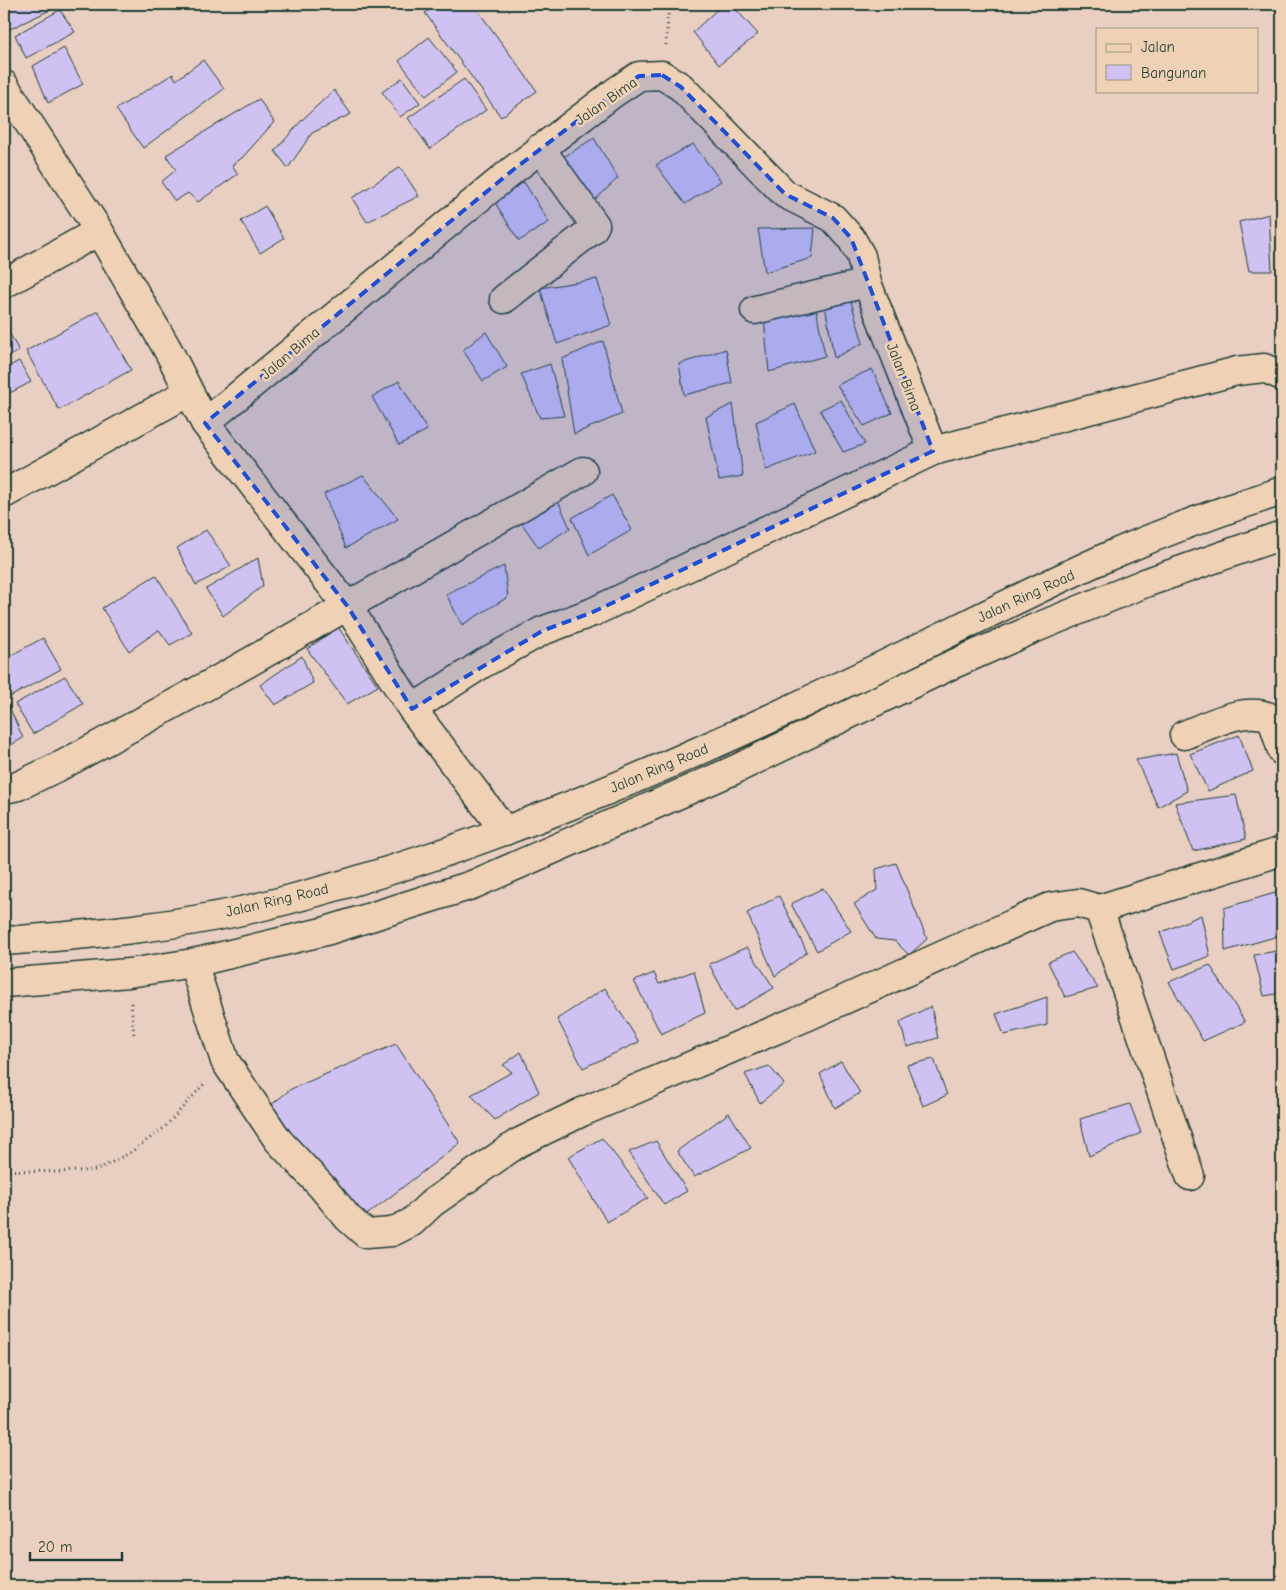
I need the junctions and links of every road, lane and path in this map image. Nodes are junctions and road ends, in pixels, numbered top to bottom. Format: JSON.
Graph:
{"nodes":[{"id":1,"x":670,"y":4,"type":"edge"},
{"id":2,"x":662,"y":75,"type":"junction"},
{"id":3,"x":4,"y":84,"type":"edge"},
{"id":4,"x":540,"y":148,"type":"junction"},
{"id":5,"x":98,"y":231,"type":"junction"},
{"id":6,"x":867,"y":283,"type":"junction"},
{"id":7,"x":4,"y":284,"type":"edge"},
{"id":8,"x":504,"y":299,"type":"dead end"},
{"id":9,"x":755,"y":310,"type":"dead end"},
{"id":10,"x":1282,"y":376,"type":"edge"},
{"id":11,"x":189,"y":392,"type":"junction"},
{"id":12,"x":205,"y":423,"type":"junction"},
{"id":13,"x":933,"y":452,"type":"junction"},
{"id":14,"x":583,"y":471,"type":"dead end"},
{"id":15,"x":1282,"y":492,"type":"edge"},
{"id":16,"x":4,"y":494,"type":"edge"},
{"id":17,"x":1282,"y":535,"type":"edge"},
{"id":18,"x":348,"y":607,"type":"junction"},
{"id":19,"x":412,"y":709,"type":"junction"},
{"id":20,"x":1184,"y":735,"type":"dead end"},
{"id":21,"x":1282,"y":751,"type":"edge"},
{"id":22,"x":4,"y":789,"type":"edge"},
{"id":23,"x":505,"y":831,"type":"junction"},
{"id":24,"x":1282,"y":851,"type":"edge"},
{"id":25,"x":1099,"y":910,"type":"junction"},
{"id":26,"x":4,"y":941,"type":"edge"},
{"id":27,"x":193,"y":963,"type":"junction"},
{"id":28,"x":4,"y":983,"type":"edge"},
{"id":29,"x":225,"y":1061,"type":"junction"},
{"id":30,"x":4,"y":1170,"type":"edge"},
{"id":31,"x":1190,"y":1176,"type":"dead end"}],
"edges":[{"from":1,"to":2,"type":"path"},
{"from":2,"to":4,"type":"main road","name":"Jalan Bima"},
{"from":2,"to":6,"type":"main road","name":"Jalan Bima"},
{"from":3,"to":5,"type":"main road"},
{"from":4,"to":8,"type":"main road"},
{"from":4,"to":12,"type":"main road","name":"Jalan Bima"},
{"from":5,"to":7,"type":"main road"},
{"from":5,"to":11,"type":"main road"},
{"from":6,"to":9,"type":"main road"},
{"from":6,"to":13,"type":"main road","name":"Jalan Bima"},
{"from":10,"to":13,"type":"main road"},
{"from":11,"to":12,"type":"main road"},
{"from":11,"to":16,"type":"main road"},
{"from":12,"to":18,"type":"main road"},
{"from":13,"to":19,"type":"main road"},
{"from":14,"to":18,"type":"main road"},
{"from":15,"to":23,"type":"main road","name":"Jalan Ring Road"},
{"from":17,"to":27,"type":"main road","name":"Jalan Ring Road"},
{"from":18,"to":19,"type":"main road"},
{"from":18,"to":22,"type":"main road"},
{"from":19,"to":23,"type":"main road"},
{"from":20,"to":21,"type":"main road"},
{"from":23,"to":26,"type":"main road","name":"Jalan Ring Road"},
{"from":24,"to":25,"type":"main road"},
{"from":25,"to":29,"type":"main road"},
{"from":25,"to":31,"type":"main road"},
{"from":27,"to":28,"type":"main road","name":"Jalan Ring Road"},
{"from":27,"to":29,"type":"main road"},
{"from":29,"to":30,"type":"path"}]}
